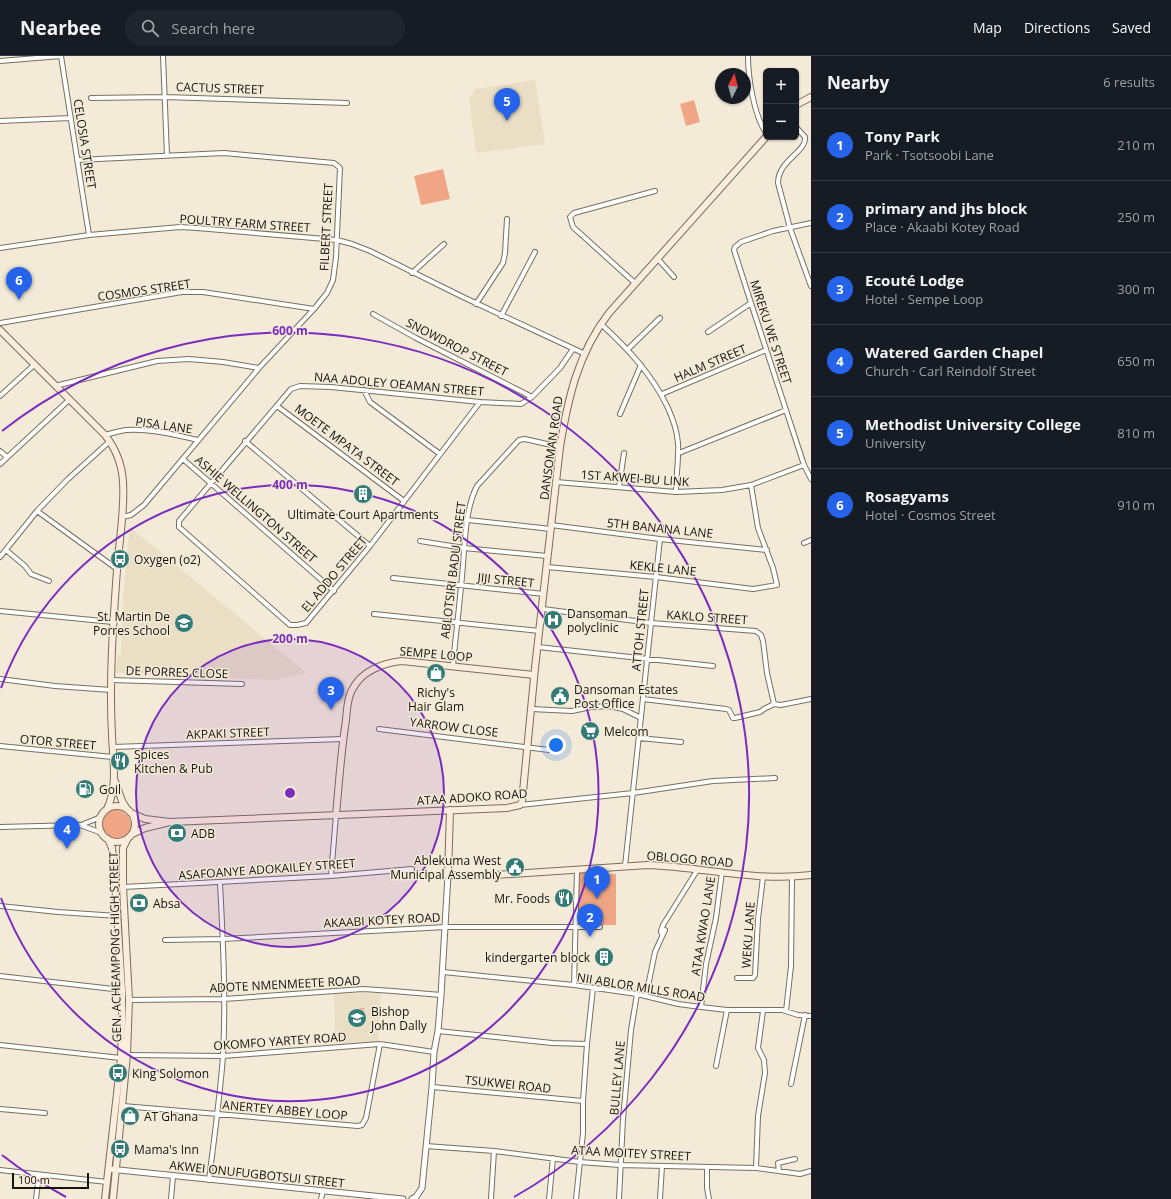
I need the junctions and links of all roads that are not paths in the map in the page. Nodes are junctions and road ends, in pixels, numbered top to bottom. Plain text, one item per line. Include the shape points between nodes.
1 (61, 56) edge
2 (163, 56) edge
3 (748, 56) edge
4 (0, 61) edge
5 (165, 97) junction
6 (811, 97) edge
7 (91, 98) dead end
8 (347, 103) dead end
9 (798, 104) edge
10 (71, 118) junction
11 (0, 121) edge
12 (763, 125) edge
13 (799, 130) edge
14 (763, 140) edge
15 (167, 155) junction
16 (77, 160) junction
17 (655, 191) dead end
18 (507, 220) dead end
19 (811, 224) edge
20 (790, 228) junction
21 (89, 235) junction
22 (337, 240) junction
23 (444, 244) dead end
24 (0, 248) edge
25 (535, 252) dead end
26 (657, 258) junction
27 (412, 273) junction
28 (674, 277) dead end
29 (635, 283) junction
30 (811, 286) edge
31 (750, 303) junction
32 (476, 304) junction
33 (314, 309) junction
34 (373, 314) dead end
35 (501, 316) junction
36 (660, 318) dead end
37 (0, 323) edge
38 (601, 324) junction
39 (0, 330) edge
40 (708, 332) dead end
41 (573, 349) junction
42 (628, 349) junction
43 (766, 350) junction
44 (585, 354) junction
45 (641, 364) junction
46 (34, 365) junction
47 (259, 368) junction
48 (55, 386) junction
49 (364, 390) junction
50 (662, 394) junction
51 (0, 396) edge
52 (532, 396) junction
53 (70, 400) junction
54 (480, 402) junction
55 (277, 406) junction
56 (786, 410) junction
57 (620, 414) dead end
58 (105, 435) junction
59 (198, 440) junction
60 (110, 441) junction
61 (246, 441) junction
62 (560, 447) junction
63 (0, 451) edge
64 (624, 453) dead end
65 (678, 453) junction
66 (440, 454) junction
67 (7, 457) junction
68 (183, 459) junction
69 (0, 464) edge
70 (804, 465) junction
71 (811, 479) edge
72 (556, 482) junction
73 (212, 483) junction
74 (751, 485) junction
75 (620, 487) junction
76 (676, 492) junction
77 (404, 501) junction
78 (37, 511) junction
79 (122, 517) junction
80 (468, 520) junction
81 (179, 521) joint
82 (551, 527) junction
83 (660, 539) junction
84 (811, 540) edge
85 (420, 541) dead end
86 (804, 543) dead end
87 (370, 546) junction
88 (464, 548) junction
89 (6, 550) junction
90 (767, 550) junction
91 (547, 556) junction
92 (0, 557) edge
93 (547, 567) junction
94 (117, 569) junction
95 (656, 577) junction
96 (393, 578) dead end
97 (49, 581) dead end
98 (462, 585) junction
99 (334, 591) junction
100 (544, 594) junction
101 (543, 609) junction
102 (0, 611) edge
103 (374, 614) dead end
104 (113, 622) junction
105 (457, 622) junction
106 (651, 623) junction
107 (540, 631) junction
108 (538, 647) junction
109 (647, 659) junction
110 (453, 666) junction
111 (713, 666) dead end
112 (534, 675) junction
113 (0, 679) edge
114 (111, 680) junction
115 (242, 684) dead end
116 (111, 690) junction
117 (811, 698) edge
118 (643, 699) junction
119 (774, 704) junction
120 (531, 709) junction
121 (641, 718) junction
122 (379, 729) dead end
123 (639, 738) junction
124 (343, 739) junction
125 (681, 742) dead end
126 (0, 746) edge
127 (527, 746) junction
128 (113, 748) junction
129 (549, 750) dead end
130 (114, 757) junction
131 (775, 778) dead end
132 (115, 780) junction
133 (633, 793) junction
134 (520, 806) junction
135 (107, 809) junction
136 (450, 810) junction
137 (129, 811) junction
138 (336, 815) junction
139 (101, 817) junction
140 (170, 822) junction
141 (80, 825) junction
142 (0, 827) edge
143 (102, 833) junction
144 (130, 836) junction
145 (108, 839) junction
146 (625, 866) junction
147 (412, 868) dead end
148 (698, 869) junction
149 (576, 870) junction
150 (722, 872) junction
151 (448, 875) junction
152 (811, 875) edge
153 (331, 876) junction
154 (763, 877) junction
155 (792, 877) junction
156 (220, 882) junction
157 (123, 887) junction
158 (0, 906) edge
159 (118, 916) junction
160 (446, 927) junction
161 (575, 927) junction
162 (600, 927) dead end
163 (665, 930) dead end
164 (662, 935) junction
165 (165, 940) dead end
166 (223, 940) junction
167 (443, 972) junction
168 (0, 976) edge
169 (737, 978) dead end
170 (574, 985) junction
171 (593, 988) junction
172 (122, 990) junction
173 (637, 994) junction
174 (441, 995) junction
175 (646, 996) junction
176 (224, 999) junction
177 (129, 1000) junction
178 (701, 1008) junction
179 (727, 1010) junction
180 (763, 1011) junction
181 (786, 1011) junction
182 (805, 1015) junction
183 (811, 1016) edge
184 (438, 1031) junction
185 (380, 1044) junction
186 (587, 1044) junction
187 (0, 1045) edge
188 (434, 1052) junction
189 (128, 1055) junction
190 (223, 1056) junction
191 (121, 1058) junction
192 (716, 1066) dead end
193 (791, 1084) dead end
194 (432, 1087) junction
195 (583, 1101) junction
196 (123, 1106) junction
197 (0, 1109) edge
198 (44, 1113) dead end
199 (217, 1113) junction
200 (426, 1146) junction
201 (494, 1151) junction
202 (553, 1158) junction
203 (795, 1159) dead end
204 (580, 1162) junction
205 (620, 1165) junction
206 (662, 1166) junction
207 (707, 1167) junction
208 (756, 1168) junction
209 (109, 1169) junction
210 (0, 1170) edge
211 (116, 1170) junction
212 (779, 1171) junction
213 (811, 1171) edge
214 (39, 1175) junction
215 (173, 1176) junction
216 (209, 1180) junction
217 (107, 1182) junction
218 (323, 1192) junction
219 (367, 1198) edge
220 (36, 1199) edge
221 (105, 1199) edge
222 (113, 1199) edge
223 (171, 1199) edge
224 (321, 1199) edge
225 (403, 1199) edge
226 (412, 1199) edge
227 (491, 1199) edge
228 (549, 1199) edge
229 (576, 1199) edge
230 (619, 1199) edge
231 (660, 1199) edge
232 (709, 1199) edge

1 - 4 street
1 - 10 street, CELOSIA STREET
2 - 5 street
3 - 12 street via 753,100
5 - 7 street, CACTUS STREET
5 - 8 street, CACTUS STREET
5 - 15 street
6 - 9 main road
10 - 11 street
10 - 16 street, CELOSIA STREET
13 - 20 street via 805,137 805,144 782,168 778,177
14 - 26 main road, DANSOMAN ROAD
15 - 16 street, FILBERT STREET
15 - 22 street, FILBERT STREET via 224,153 337,165 340,168
16 - 21 street, CELOSIA STREET
17 - 29 street via 574,212 570,217 573,227
18 - 32 street via 503,263
19 - 20 street
20 - 30 street
20 - 31 street, MIREKU WE STREET via 773,231 735,246 735,254
21 - 22 street, POULTRY FARM STREET via 180,227
21 - 24 street, POULTRY FARM STREET
22 - 27 street, POULTRY FARM STREET via 370,251
22 - 33 street, FILBERT STREET via 333,280 327,293
23 - 27 street
25 - 35 street
26 - 28 street
26 - 29 main road, DANSOMAN ROAD
27 - 32 street, POULTRY FARM STREET
29 - 38 main road, DANSOMAN ROAD
31 - 40 street
31 - 43 street, MIREKU WE STREET
32 - 35 street, POULTRY FARM STREET
33 - 37 street, COSMOS STREET via 203,292 182,292
33 - 47 street, FILBERT STREET
34 - 52 street, SNOWDROP STREET
35 - 41 street, POULTRY FARM STREET
36 - 42 street
38 - 42 street
38 - 44 main road, DANSOMAN ROAD
39 - 46 main road
41 - 44 street, POULTRY FARM STREET
41 - 52 street, NAA ADOLEY OEAMAN STREET via 560,368
42 - 45 street
43 - 50 street, HALM STREET
43 - 56 street, MIREKU WE STREET
44 - 62 main road, DANSOMAN ROAD via 571,389
45 - 50 street
45 - 57 street
46 - 48 main road
46 - 51 street
47 - 48 street via 189,359 157,361
47 - 59 street, FILBERT STREET
48 - 53 main road
49 - 54 street, NAA ADOLEY OEAMAN STREET
49 - 55 street, NAA ADOLEY OEAMAN STREET via 300,386 291,389
49 - 66 street via 370,402
50 - 65 street via 676,429
52 - 54 street, NAA ADOLEY OEAMAN STREET via 516,405
53 - 58 main road
53 - 67 street
54 - 66 street, EL ADDO STREET
55 - 61 street, NAA ADOLEY OEAMAN STREET
55 - 77 street, MOETE MPATA STREET
56 - 65 street
56 - 70 street, MIREKU WE STREET
58 - 59 street, PISA LANE via 125,430 141,430
58 - 60 main road
59 - 68 street, FILBERT STREET
60 - 78 street
60 - 79 main road via 121,465
61 - 73 street, NAA ADOLEY OEAMAN STREET
61 - 87 street
62 - 72 main road, DANSOMAN ROAD
62 - 80 street, ABLOTSIRI BADU STREET via 519,440 477,486 472,494
63 - 67 street
64 - 75 street
65 - 76 street
66 - 77 street, EL ADDO STREET
67 - 69 street
68 - 73 street, ASHIE WELLINGTON STREET
68 - 79 street, FILBERT STREET via 138,511
70 - 71 street, MIREKU WE STREET
70 - 74 street, 1ST AKWEI-BU LINK
72 - 75 street, 1ST AKWEI-BU LINK
72 - 82 main road, DANSOMAN ROAD
73 - 81 street, NAA ADOLEY OEAMAN STREET
73 - 99 street, ASHIE WELLINGTON STREET
74 - 76 street, 1ST AKWEI-BU LINK via 722,490
74 - 90 street via 758,528
75 - 76 street, 1ST AKWEI-BU LINK
77 - 87 street, EL ADDO STREET
78 - 89 street
78 - 94 street
79 - 94 main road
80 - 82 street, 5TH BANANA LANE
80 - 88 street, ABLOTSIRI BADU STREET
81 - 99 street, EL ADDO STREET via 181,530 290,625 306,623
82 - 83 street, 5TH BANANA LANE
82 - 91 main road, DANSOMAN ROAD
83 - 90 street, 5TH BANANA LANE
83 - 95 street, ATTOH STREET
84 - 86 street
85 - 88 street
87 - 99 street, EL ADDO STREET
88 - 91 street
88 - 98 street, ABLOTSIRI BADU STREET
89 - 92 street
89 - 97 street via 31,574
90 - 95 street, KEKLE LANE via 777,585 753,589
91 - 93 main road, DANSOMAN ROAD
93 - 95 street, KEKLE LANE
93 - 100 main road, DANSOMAN ROAD
94 - 104 main road
95 - 106 street, ATTOH STREET
96 - 98 street, JIJI STREET
98 - 100 street, JIJI STREET
98 - 105 street, ABLOTSIRI BADU STREET
100 - 101 main road, DANSOMAN ROAD
101 - 106 street, KAKLO STREET
101 - 107 main road, DANSOMAN ROAD
102 - 104 street
103 - 105 street
104 - 114 main road
105 - 107 street
105 - 110 street, ABLOTSIRI BADU STREET
106 - 109 street, ATTOH STREET
106 - 119 street, KAKLO STREET via 756,631 763,641
107 - 108 main road, DANSOMAN ROAD
108 - 109 street
108 - 112 main road, DANSOMAN ROAD
109 - 111 street
109 - 118 street, ATTOH STREET
110 - 112 main road, SEMPE LOOP
110 - 124 main road, SEMPE LOOP via 402,661 373,668 352,689
112 - 120 main road, DANSOMAN ROAD
113 - 116 street
114 - 115 street, DE PORRES CLOSE
114 - 116 main road
116 - 128 main road
117 - 119 street via 781,705
118 - 119 street via 726,709 733,718 760,712
118 - 121 street, ATTOH STREET
120 - 121 street via 572,711 609,706 623,709
120 - 127 main road, DANSOMAN ROAD
121 - 123 street, ATTOH STREET
122 - 127 street, YARROW CLOSE
123 - 125 street
123 - 133 street, ATTOH STREET
124 - 128 street, AKPAKI STREET
124 - 138 main road, SEMPE LOOP
126 - 130 street, OTOR STREET
127 - 129 street, YARROW CLOSE
127 - 134 main road, DANSOMAN ROAD
128 - 130 main road
130 - 132 main road
131 - 133 street, ATAA ADOKO ROAD via 713,781
132 - 135 main road
132 - 137 main road via 122,801
133 - 134 street, ATAA ADOKO ROAD
133 - 146 street, ATTOH STREET
134 - 136 main road, ATAA ADOKO ROAD
135 - 137 main road via 115,806
135 - 139 main road
136 - 138 main road, ATAA ADOKO ROAD
136 - 151 main road
137 - 140 main road, ATAA ADOKO ROAD via 145,819
137 - 144 main road via 135,823
138 - 140 main road, ATAA ADOKO ROAD
138 - 153 street
139 - 141 street
139 - 143 main road via 99,826
140 - 144 main road, ATAA ADOKO ROAD via 145,828
141 - 142 street
141 - 143 street
143 - 145 main road
144 - 145 main road via 118,842
144 - 157 main road, GEN. ACHEAMPONG HIGH STREET via 123,848
145 - 159 main road, GEN. ACHEAMPONG HIGH STREET via 112,848
146 - 148 main road, OBLOGO ROAD
146 - 149 main road, OBLOGO ROAD
147 - 153 street, ASAFOANYE ADOKAILEY STREET
148 - 150 main road, OBLOGO ROAD
148 - 164 street via 663,925
149 - 151 main road, OBLOGO ROAD via 481,876
149 - 161 street
150 - 154 main road, OBLOGO ROAD
150 - 178 street, ATAA KWAO LANE
151 - 160 street
152 - 155 main road, OBLOGO ROAD
153 - 156 street, ASAFOANYE ADOKAILEY STREET
154 - 155 main road, OBLOGO ROAD
154 - 169 street, WEKU LANE via 755,975 749,979
155 - 181 street via 791,966
156 - 157 street, ASAFOANYE ADOKAILEY STREET
156 - 166 street
157 - 177 main road, GEN. ACHEAMPONG HIGH STREET
158 - 159 street
159 - 172 main road, GEN. ACHEAMPONG HIGH STREET
160 - 161 street, AKAABI KOTEY ROAD
160 - 166 street, AKAABI KOTEY ROAD
160 - 167 street
161 - 162 street, AKAABI KOTEY ROAD
161 - 170 street
163 - 164 street
164 - 175 street via 652,963
165 - 166 street, AKAABI KOTEY ROAD
166 - 176 street
167 - 170 street, NII ABLOR MILLS ROAD
167 - 174 street
168 - 172 street
170 - 171 street, NII ABLOR MILLS ROAD
171 - 173 street, NII ABLOR MILLS ROAD
171 - 186 street
172 - 191 main road, GEN. ACHEAMPONG HIGH STREET
173 - 175 street, NII ABLOR MILLS ROAD
173 - 205 street, BULLEY LANE via 630,1036
174 - 176 street, ADOTE NMENMEETE ROAD via 363,989
174 - 184 street
175 - 178 street, NII ABLOR MILLS ROAD
176 - 177 street, ADOTE NMENMEETE ROAD
176 - 190 street
177 - 189 main road, GEN. ACHEAMPONG HIGH STREET
178 - 179 street, NII ABLOR MILLS ROAD
179 - 180 street, NII ABLOR MILLS ROAD
179 - 192 street
180 - 181 street, NII ABLOR MILLS ROAD
180 - 208 street via 758,1048 764,1060 765,1074 758,1116
181 - 182 street, NII ABLOR MILLS ROAD
182 - 183 street, NII ABLOR MILLS ROAD
182 - 193 street
184 - 186 street via 552,1043
184 - 188 street
185 - 188 street, OKOMFO YARTEY ROAD
185 - 190 street, OKOMFO YARTEY ROAD
185 - 199 street, ANERTEY ABBEY LOOP via 366,1118 362,1125
186 - 195 street
187 - 191 street
188 - 194 street
189 - 190 street, OKOMFO YARTEY ROAD
189 - 196 main road, GEN. ACHEAMPONG HIGH STREET
190 - 199 street
191 - 209 main road, GEN. ACHEAMPONG HIGH STREET
194 - 195 street, TSUKWEI ROAD
194 - 200 street
195 - 204 street
196 - 199 street, ANERTEY ABBEY LOOP
196 - 211 main road, GEN. ACHEAMPONG HIGH STREET
197 - 198 street
199 - 216 street
200 - 201 street, ATAA MOITEY STREET
200 - 226 street via 422,1188
201 - 202 street, ATAA MOITEY STREET
201 - 227 street
202 - 204 street, ATAA MOITEY STREET
202 - 228 street
203 - 212 street via 778,1163
204 - 205 street, ATAA MOITEY STREET
204 - 229 street
205 - 206 street, ATAA MOITEY STREET
205 - 230 street, BULLEY LANE
206 - 207 street, ATAA MOITEY STREET
206 - 231 street
207 - 208 street, ATAA MOITEY STREET
207 - 232 street
208 - 212 street, ATAA MOITEY STREET
209 - 211 street, AKWEI ONUFUGBOTSUI STREET
209 - 217 main road, GEN. ACHEAMPONG HIGH STREET
210 - 214 street
211 - 215 street, AKWEI ONUFUGBOTSUI STREET
211 - 222 main road, GEN. ACHEAMPONG HIGH STREET
212 - 213 street, ATAA MOITEY STREET via 800,1174
214 - 217 street
214 - 220 street
215 - 216 street, AKWEI ONUFUGBOTSUI STREET
215 - 223 street
216 - 218 street, AKWEI ONUFUGBOTSUI STREET
217 - 221 main road, GEN. ACHEAMPONG HIGH STREET
218 - 219 street, AKWEI ONUFUGBOTSUI STREET
218 - 224 street
219 - 225 street, AKWEI ONUFUGBOTSUI STREET

